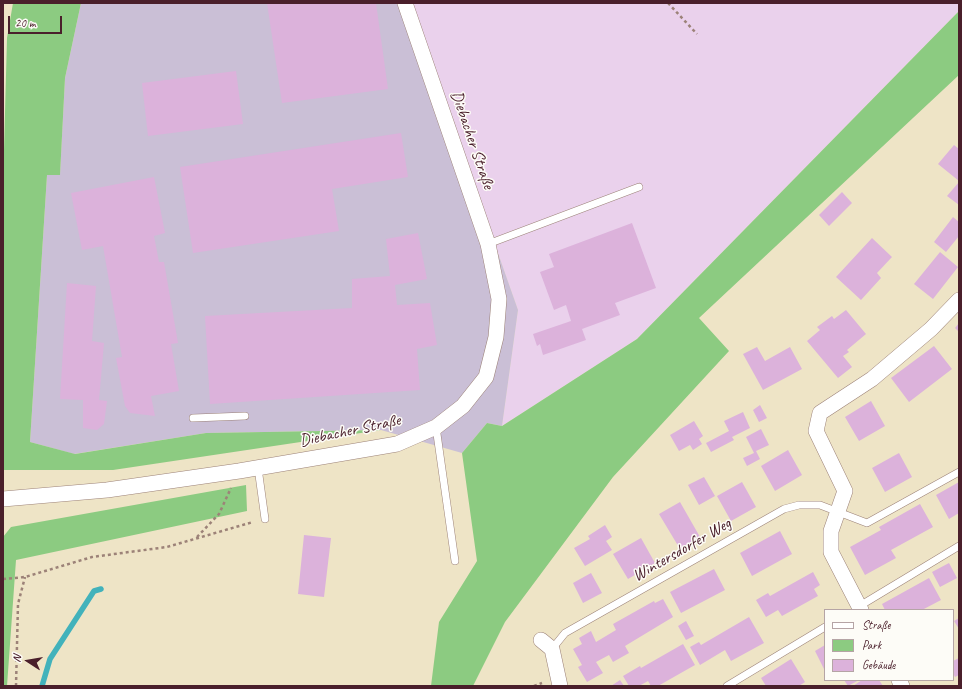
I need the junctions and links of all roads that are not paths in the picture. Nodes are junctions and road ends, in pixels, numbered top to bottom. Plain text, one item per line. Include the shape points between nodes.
1 (405, 3) edge
2 (639, 187) dead end
3 (488, 244) junction
4 (959, 300) edge
5 (245, 416) dead end
6 (193, 418) dead end
7 (436, 427) junction
8 (258, 468) junction
9 (959, 472) edge
10 (3, 499) edge
11 (837, 512) junction
12 (265, 519) road end
13 (959, 546) edge
14 (455, 561) dead end
15 (858, 609) edge
16 (824, 628) edge
17 (546, 645) joint
18 (560, 686) edge
19 (727, 686) edge

1 - 3 street, Diebacher Straße
2 - 3 lane
3 - 7 street, Diebacher Straße via 499,299 496,337 486,377 463,406
4 - 11 street via 931,329 872,379 820,414 816,431 845,491
5 - 6 lane
7 - 8 street, Diebacher Straße via 397,444
7 - 14 lane
8 - 10 street, Diebacher Straße via 88,493
8 - 12 lane
9 - 11 lane, Wintersdorfer Weg via 867,523
11 - 15 street via 831,531 831,552
11 - 17 lane, Wintersdorfer Weg via 820,505 799,505 784,509
13 - 15 lane
16 - 19 lane
17 - 18 street

